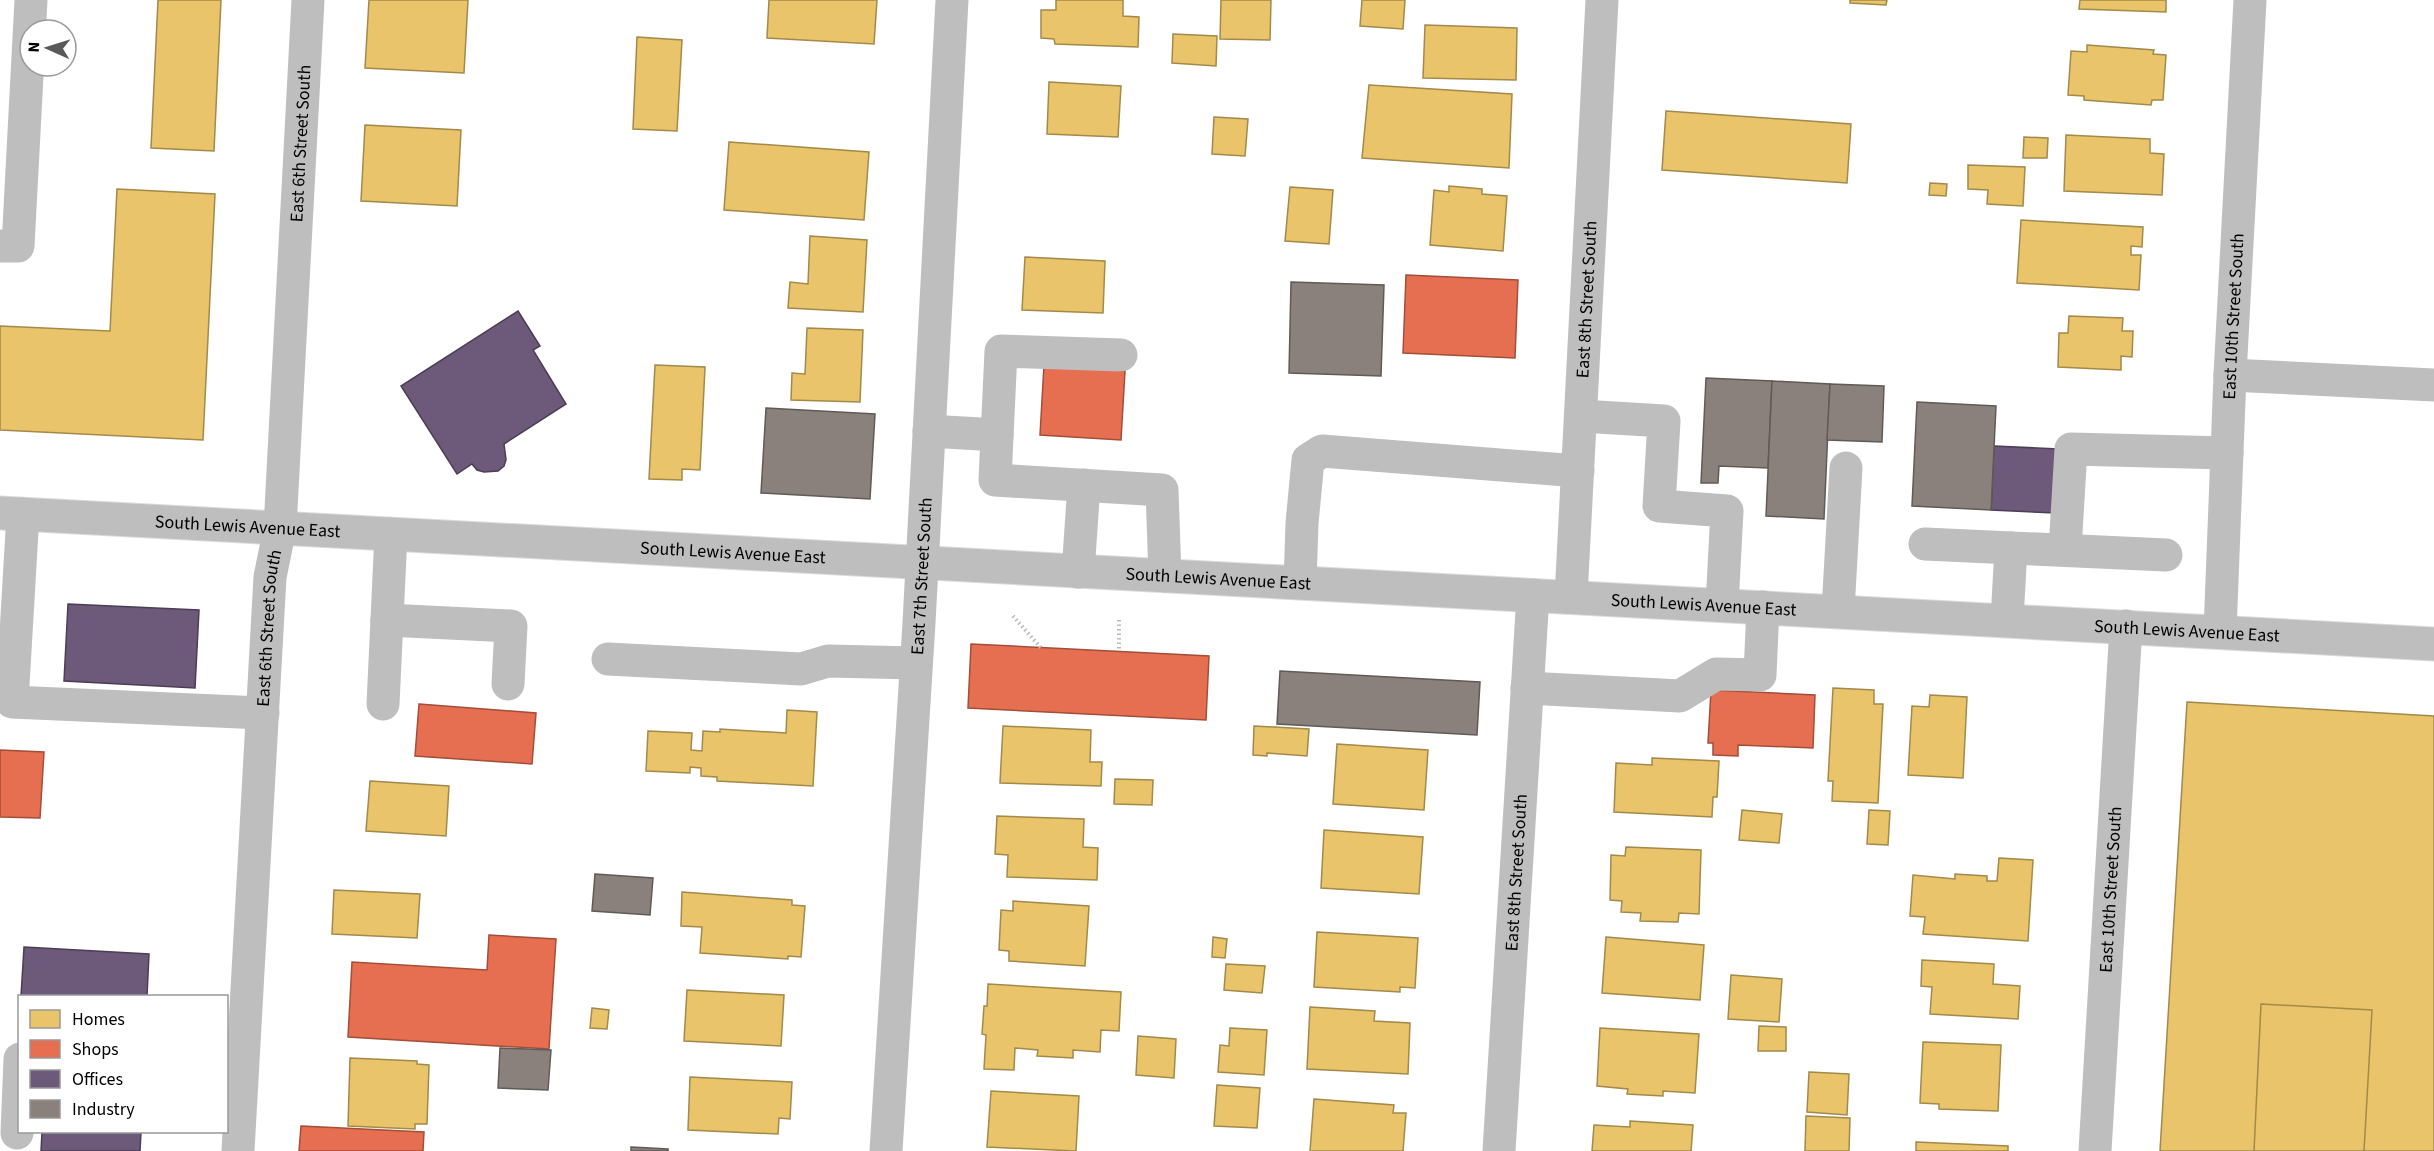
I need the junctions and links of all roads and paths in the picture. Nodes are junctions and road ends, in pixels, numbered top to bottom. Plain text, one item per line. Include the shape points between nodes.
1 (31, 0) edge
2 (308, 0) edge
3 (952, 0) edge
4 (1602, 0) edge
5 (2250, 0) edge
6 (0, 246) edge
7 (1121, 355) dead end
8 (2230, 375) junction
9 (2434, 385) edge
10 (1581, 416) junction
11 (929, 431) junction
12 (997, 435) junction
13 (2227, 453) junction
14 (1846, 468) dead end
15 (1578, 471) junction
16 (1084, 485) junction
17 (11, 514) edge
18 (280, 528) junction
19 (391, 534) junction
20 (1925, 544) dead end
21 (2011, 548) junction
22 (2065, 550) junction
23 (2166, 555) dead end
24 (922, 564) junction
25 (1078, 572) junction
26 (1165, 576) junction
27 (1300, 583) junction
28 (1533, 595) junction
29 (1571, 597) junction
30 (1722, 605) junction
31 (1763, 607) junction
32 (1838, 611) junction
33 (1013, 616) dead end
34 (387, 620) junction
35 (1119, 620) dead end
36 (2007, 620) junction
37 (2127, 626) junction
38 (2220, 632) junction
39 (2434, 644) edge
40 (1041, 648) dead end
41 (1119, 651) dead end
42 (608, 659) dead end
43 (916, 663) junction
44 (508, 684) dead end
45 (1527, 688) junction
46 (384, 704) dead end
47 (262, 713) junction
48 (236, 1044) edge
49 (18, 1108) edge
50 (17, 1133) dead end
51 (238, 1151) edge
52 (886, 1151) edge
53 (1499, 1151) edge
54 (2095, 1151) edge

1 - 6 street via 18,246
2 - 18 street, East 6th Street South
3 - 11 street, East 7th Street South
4 - 10 street, East 8th Street South
5 - 8 street, East 10th Street South
7 - 12 street via 1001,351
8 - 9 street
8 - 13 street, East 10th Street South
10 - 15 street, East 8th Street South
10 - 30 street via 1664,421 1659,506 1727,511
11 - 12 street
11 - 24 street, East 7th Street South
12 - 16 street via 995,480
13 - 22 street via 2071,448
13 - 38 street, East 10th Street South
14 - 32 street
15 - 27 street via 1322,452 1308,460
15 - 29 street, East 8th Street South
16 - 25 street
16 - 26 street via 1162,490
17 - 18 street, South Lewis Avenue East
17 - 47 street via 12,702
18 - 19 street, South Lewis Avenue East
18 - 47 street, East 6th Street South via 270,577
19 - 24 street, South Lewis Avenue East
19 - 34 street
20 - 21 street
21 - 22 street
21 - 36 street
22 - 23 street
24 - 25 street, South Lewis Avenue East
24 - 43 street, East 7th Street South
25 - 26 street, South Lewis Avenue East
26 - 27 street, South Lewis Avenue East
27 - 28 street, South Lewis Avenue East
28 - 29 street, South Lewis Avenue East
28 - 45 street, East 8th Street South
29 - 30 street, South Lewis Avenue East
30 - 31 street, South Lewis Avenue East
31 - 32 street, South Lewis Avenue East
31 - 45 street via 1760,675 1716,674 1680,696
32 - 36 street, South Lewis Avenue East
33 - 40 path
34 - 44 street via 511,626
34 - 46 street
35 - 41 path
36 - 37 street, South Lewis Avenue East
37 - 38 street, South Lewis Avenue East
37 - 54 street, East 10th Street South
38 - 39 street, South Lewis Avenue East
42 - 43 street via 801,669 828,661
43 - 52 street, East 7th Street South
45 - 53 street, East 8th Street South
47 - 48 street, East 6th Street South
48 - 51 street, East 6th Street South
49 - 50 street

